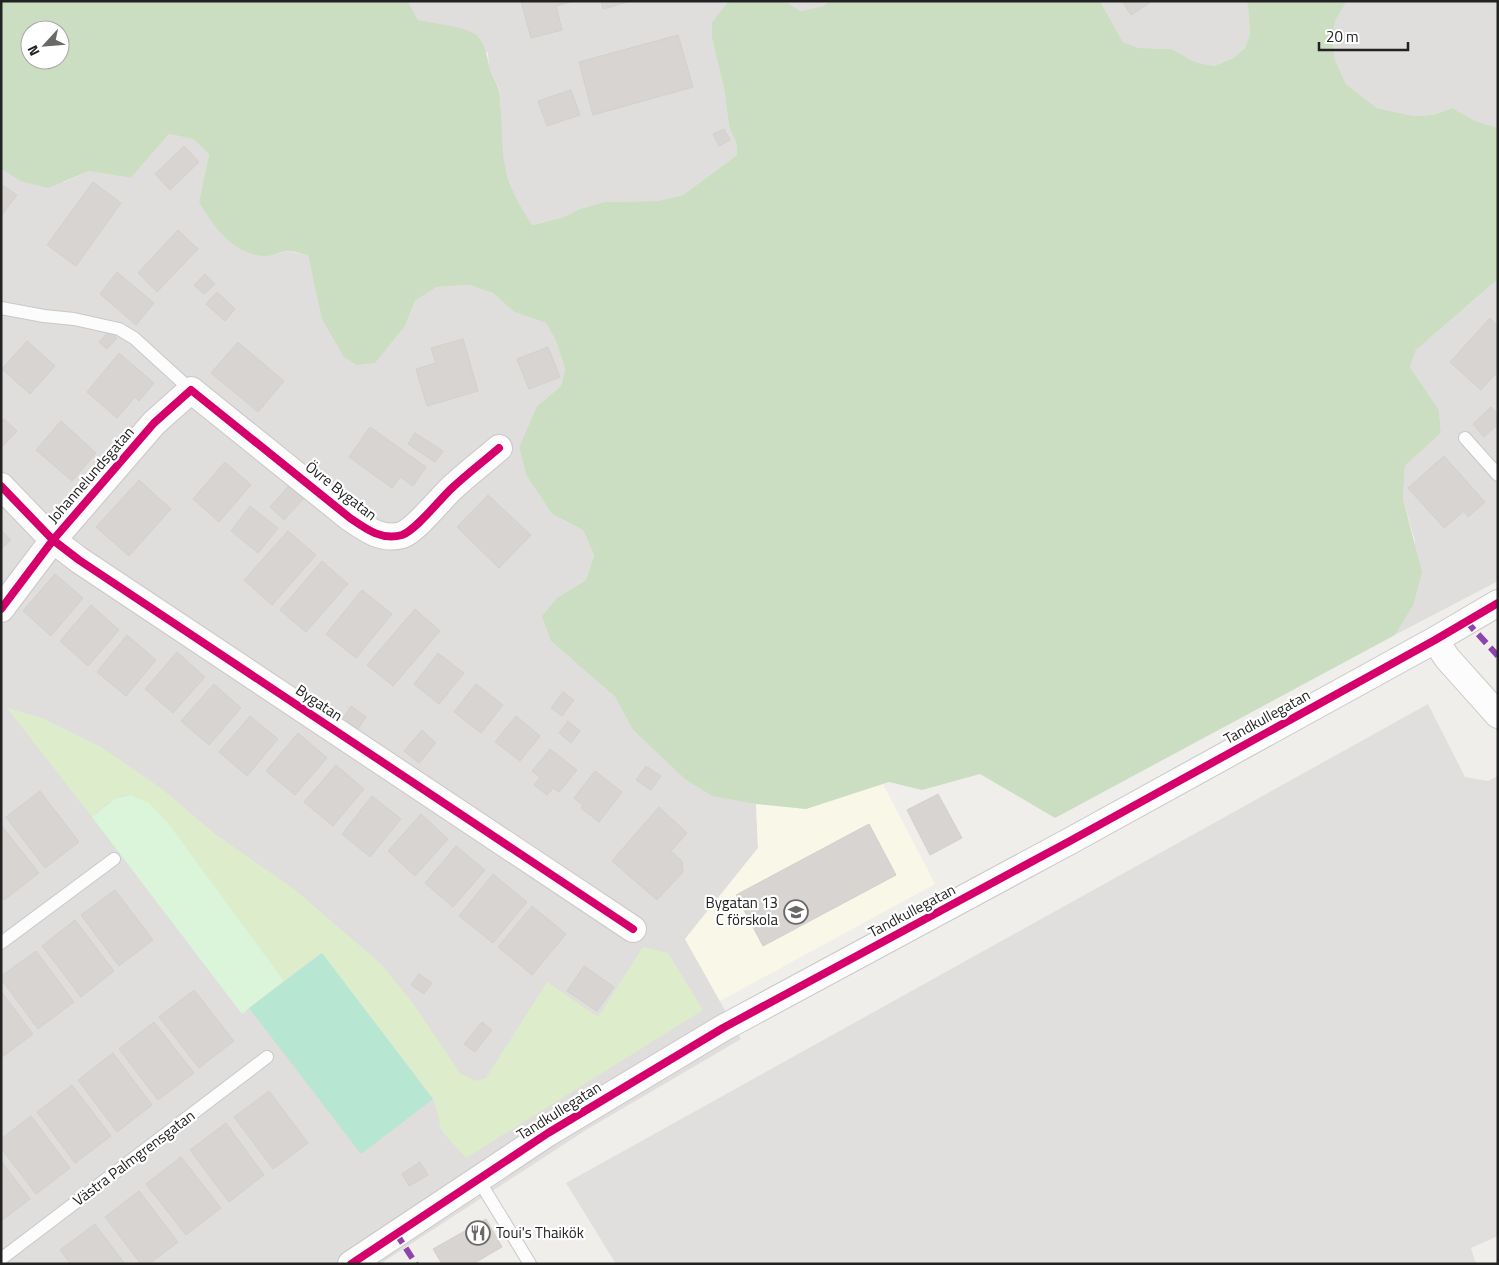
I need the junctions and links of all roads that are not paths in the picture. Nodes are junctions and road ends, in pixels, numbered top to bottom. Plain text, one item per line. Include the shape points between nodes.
1 (1, 308) edge
2 (191, 390) junction
3 (1465, 438) dead end
4 (499, 448) dead end
5 (1498, 474) edge
6 (1, 486) edge
7 (53, 540) junction
8 (1498, 603) edge
9 (1, 609) edge
10 (1435, 640) junction
11 (1498, 715) edge
12 (114, 859) dead end
13 (633, 929) dead end
14 (1, 943) edge
15 (267, 1057) dead end
16 (478, 1179) junction
17 (1, 1259) edge
18 (351, 1264) edge
19 (530, 1264) edge

1 - 2 lane, Övre Bygatan via 119,329 134,338
2 - 4 street, Övre Bygatan via 371,533 403,535 413,529 454,486
2 - 7 street, Johannelundsgatan via 154,423
3 - 5 lane
6 - 7 street, Bygatan
7 - 9 street, Johannelundsgatan
7 - 13 street, Bygatan
8 - 10 street, Tandkullegatan
10 - 11 street
10 - 16 street, Tandkullegatan via 722,1028
12 - 14 lane
15 - 17 lane, Västra Palmgrensgatan
16 - 18 street, Tandkullegatan
16 - 19 lane

